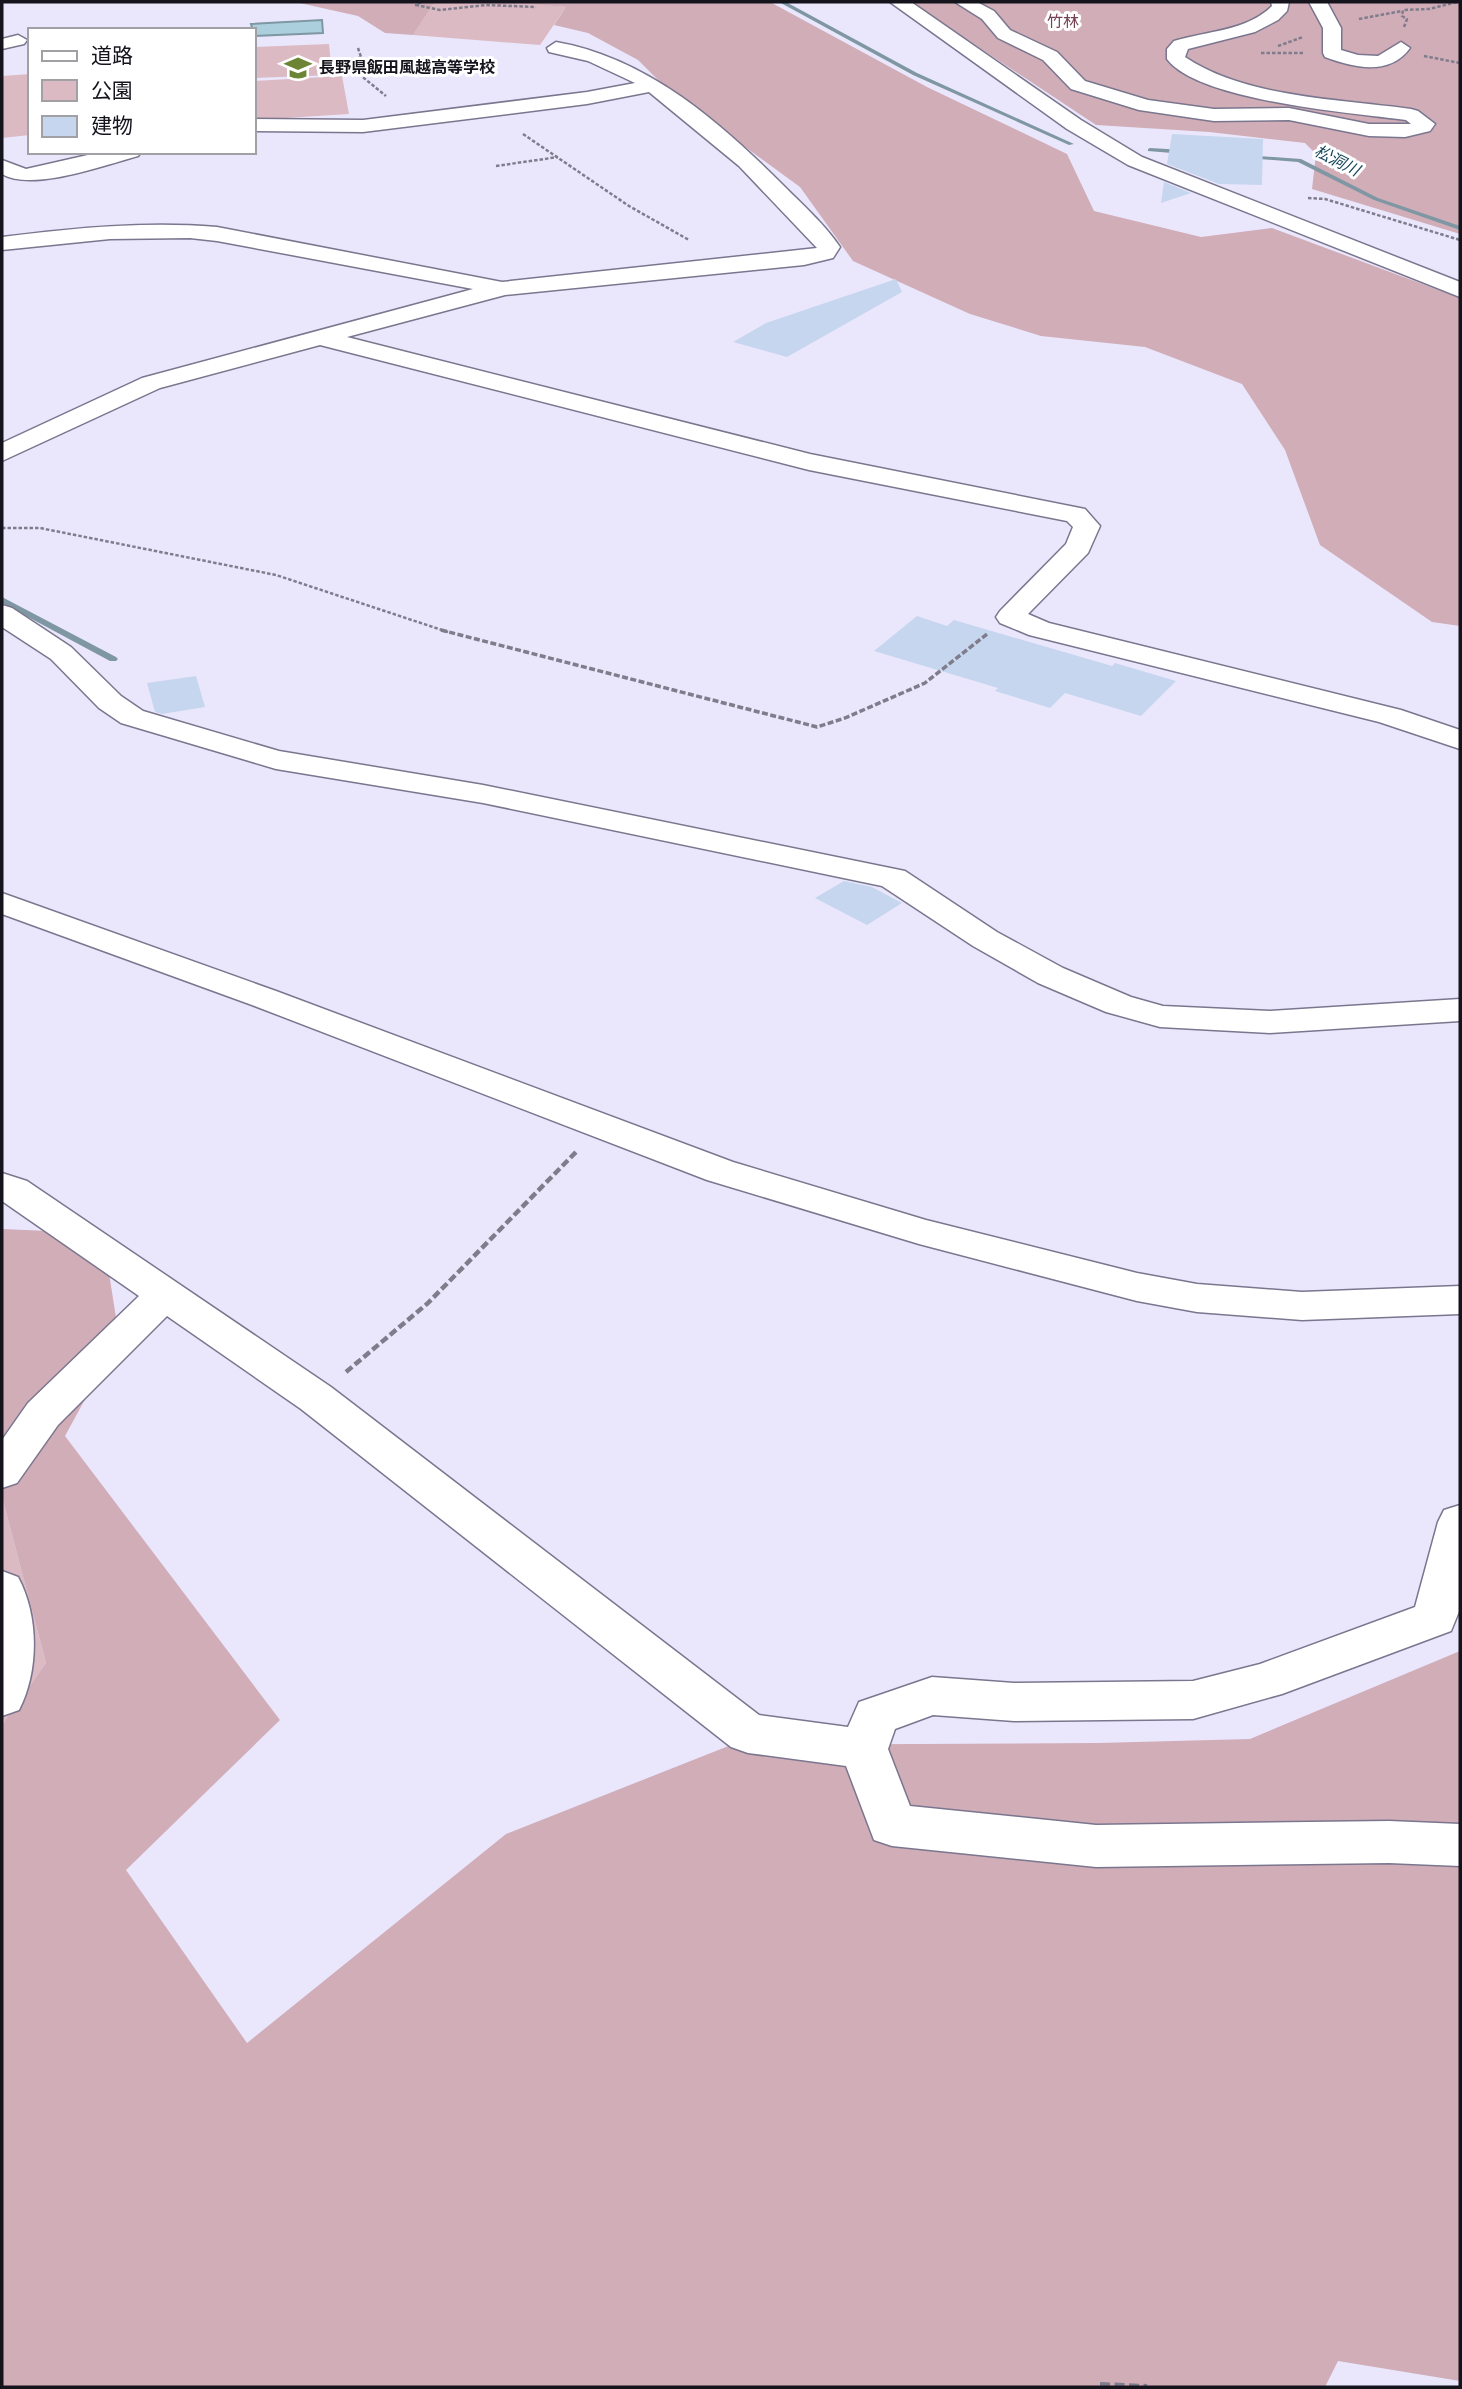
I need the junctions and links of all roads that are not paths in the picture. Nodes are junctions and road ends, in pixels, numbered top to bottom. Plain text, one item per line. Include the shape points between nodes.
1 (899, 2) edge
2 (1280, 2) edge
3 (1318, 2) edge
4 (955, 5) edge
5 (556, 48) dead end
6 (1400, 50) road end
7 (987, 61) junction
8 (653, 86) junction
9 (256, 125) edge
10 (115, 154) edge
11 (2, 166) edge
12 (2, 243) edge
13 (504, 288) junction
14 (1460, 289) edge
15 (319, 338) junction
16 (2, 453) edge
17 (2, 614) edge
18 (1460, 740) edge
19 (2, 903) edge
20 (1460, 1010) edge
21 (2, 1185) edge
22 (165, 1294) junction
23 (1460, 1300) edge
24 (2, 1472) edge
25 (1460, 1521) edge
26 (2, 1589) edge
27 (1448, 1613) edge
28 (2, 1697) edge
29 (864, 1749) junction
30 (1460, 1845) edge

1 - 7 street
2 - 4 street via 1277,12 1259,24 1181,45 1176,59 1191,71 1217,80 1289,98 1410,115 1425,124 1423,127 1369,130 1299,115 1214,115 1146,106 1078,85 1050,56 1004,34 988,15
3 - 6 street via 1332,28 1332,53 1363,62 1390,58
4 - 7 street via 1000,53
5 - 8 street via 619,66
7 - 14 street via 1098,142 1135,161
8 - 9 street via 363,126
8 - 13 street via 738,153 829,247 825,253
10 - 11 street via 31,174 17,174
12 - 13 street via 174,229
13 - 15 street
15 - 16 street via 151,383
15 - 18 street via 809,462 1076,515 1087,526 1078,547 1010,617 1039,629 1390,716
17 - 20 street via 61,653 132,718 276,760 483,794 893,877 1055,979 1155,1016 1238,1023 1315,1022
19 - 23 street via 733,1175 919,1231 1196,1298 1302,1306
21 - 22 street
22 - 24 street via 43,1414
22 - 29 street via 316,1398 748,1733
25 - 27 street
26 - 28 street via 11,1668
27 - 29 street via 1265,1681 1193,1700 1014,1702 932,1696 876,1716
29 - 30 street via 892,1825 1096,1846

